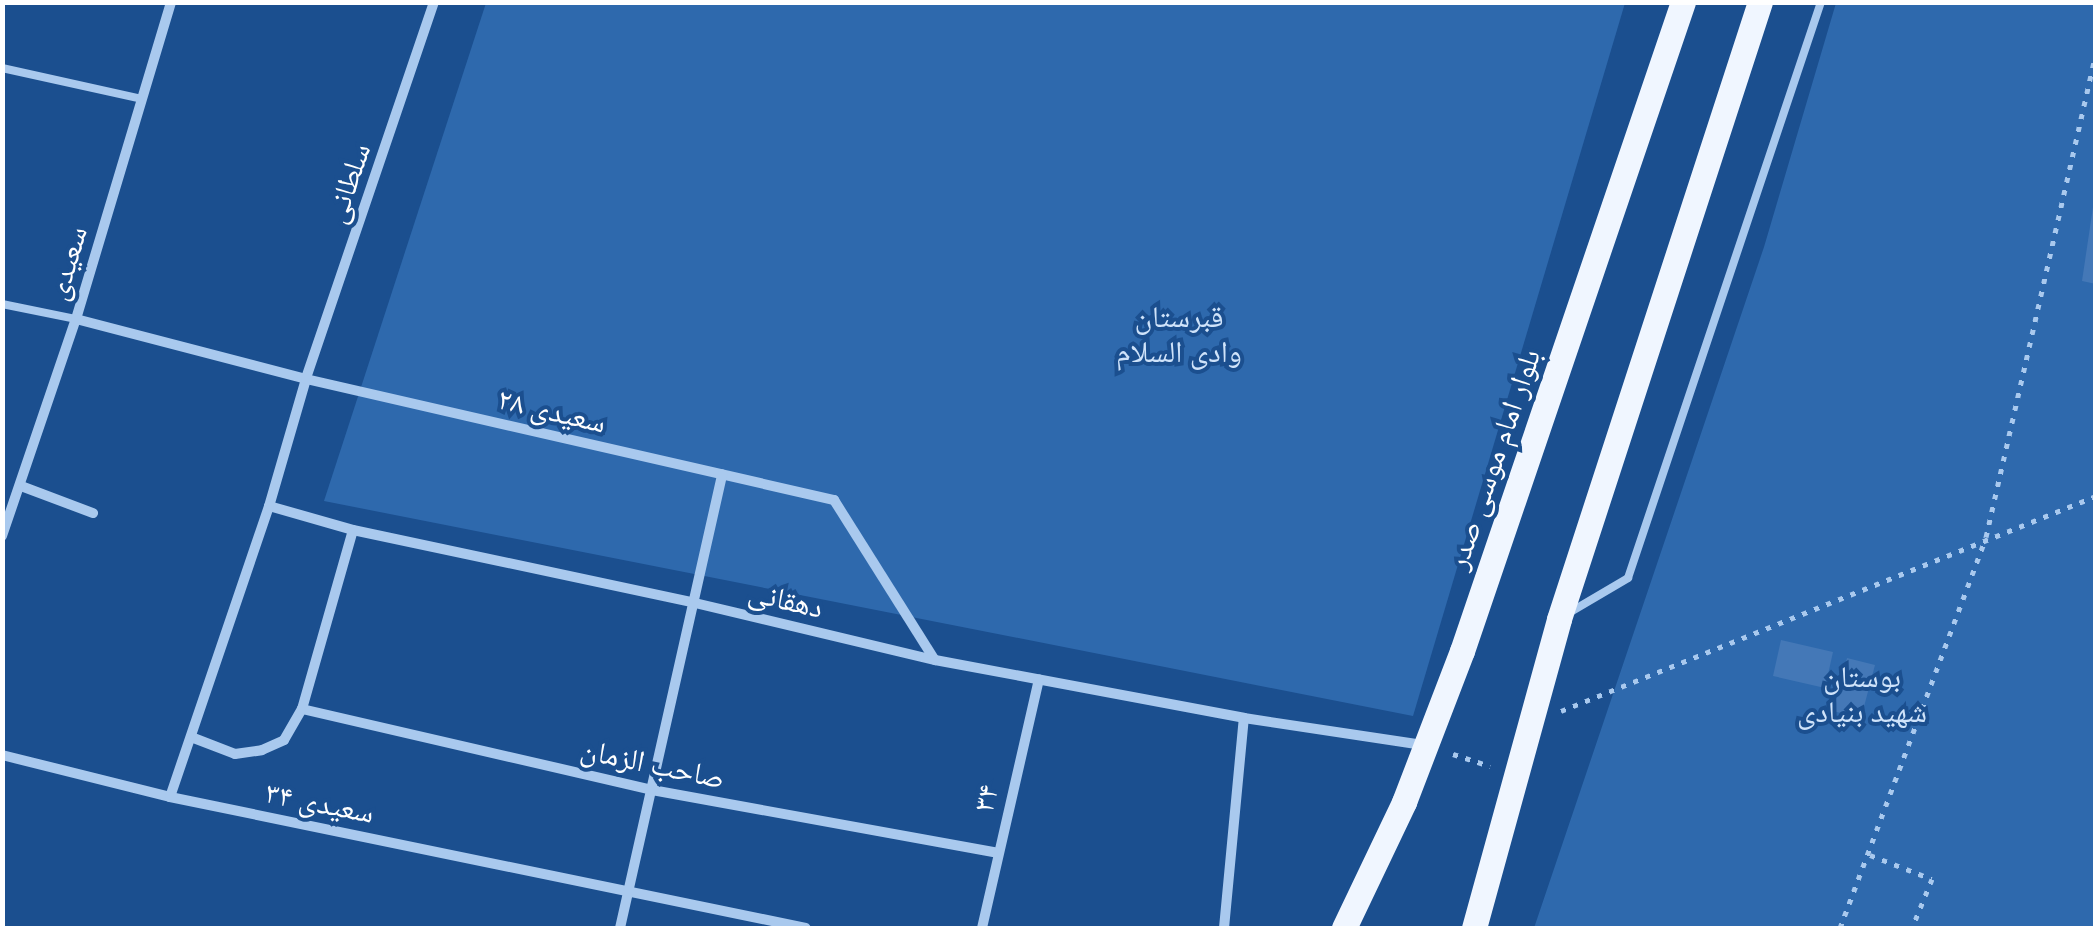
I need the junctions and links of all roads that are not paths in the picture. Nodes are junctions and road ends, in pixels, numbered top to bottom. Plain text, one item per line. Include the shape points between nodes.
1 (171, 2) edge
2 (434, 2) edge
3 (1683, 2) edge
4 (1760, 2) edge
5 (1821, 2) edge
6 (2, 68) edge
7 (142, 99) junction
8 (2, 304) edge
9 (76, 319) junction
10 (306, 380) junction
11 (722, 474) junction
12 (21, 486) junction
13 (270, 506) junction
14 (93, 513) dead end
15 (353, 530) junction
16 (2, 536) edge
17 (695, 603) junction
18 (1559, 619) junction
19 (935, 660) junction
20 (1039, 679) junction
21 (302, 708) junction
22 (1244, 718) junction
23 (191, 736) junction
24 (1424, 745) junction
25 (2, 755) edge
26 (652, 790) junction
27 (170, 797) junction
28 (998, 854) junction
29 (629, 890) junction
30 (1356, 901) junction
31 (620, 928) edge
32 (806, 928) edge
33 (982, 928) edge
34 (1224, 928) edge
35 (1344, 928) edge
36 (1355, 928) edge
37 (1474, 928) edge

1 - 7 street, سعیدی
2 - 10 street, سلطانی
3 - 24 main road, بلوار امام موسی صدر
4 - 18 main road
5 - 18 lane via 1628,578
6 - 7 lane
7 - 9 street, سعیدی
8 - 9 lane
9 - 10 street, سعیدی ۲۸
9 - 12 street, سعیدی
10 - 11 street, سعیدی ۲۸
10 - 13 street
11 - 17 street
11 - 19 street, سعیدی ۲۸ via 834,500
12 - 14 street
12 - 16 street, سعیدی
13 - 15 street, دهقانی
13 - 23 street
15 - 17 street, دهقانی
15 - 21 street
17 - 19 street, دهقانی
17 - 26 street
18 - 37 main road
19 - 20 street, دهقانی
20 - 22 street, دهقانی
20 - 28 street, ۳۴
21 - 23 street via 284,740 262,750 235,754
21 - 26 street, صاحب الزمان
22 - 24 street, دهقانی
22 - 34 street
23 - 27 street
24 - 30 main road, بلوار امام موسی صدر
25 - 27 street, سعیدی ۳۴
26 - 28 street, صاحب الزمان
26 - 29 street
27 - 29 street, سعیدی ۳۴
28 - 33 street, ۳۴
29 - 31 street
29 - 32 street, سعیدی ۳۴
30 - 35 main road, بلوار امام موسی صدر
30 - 36 main road

